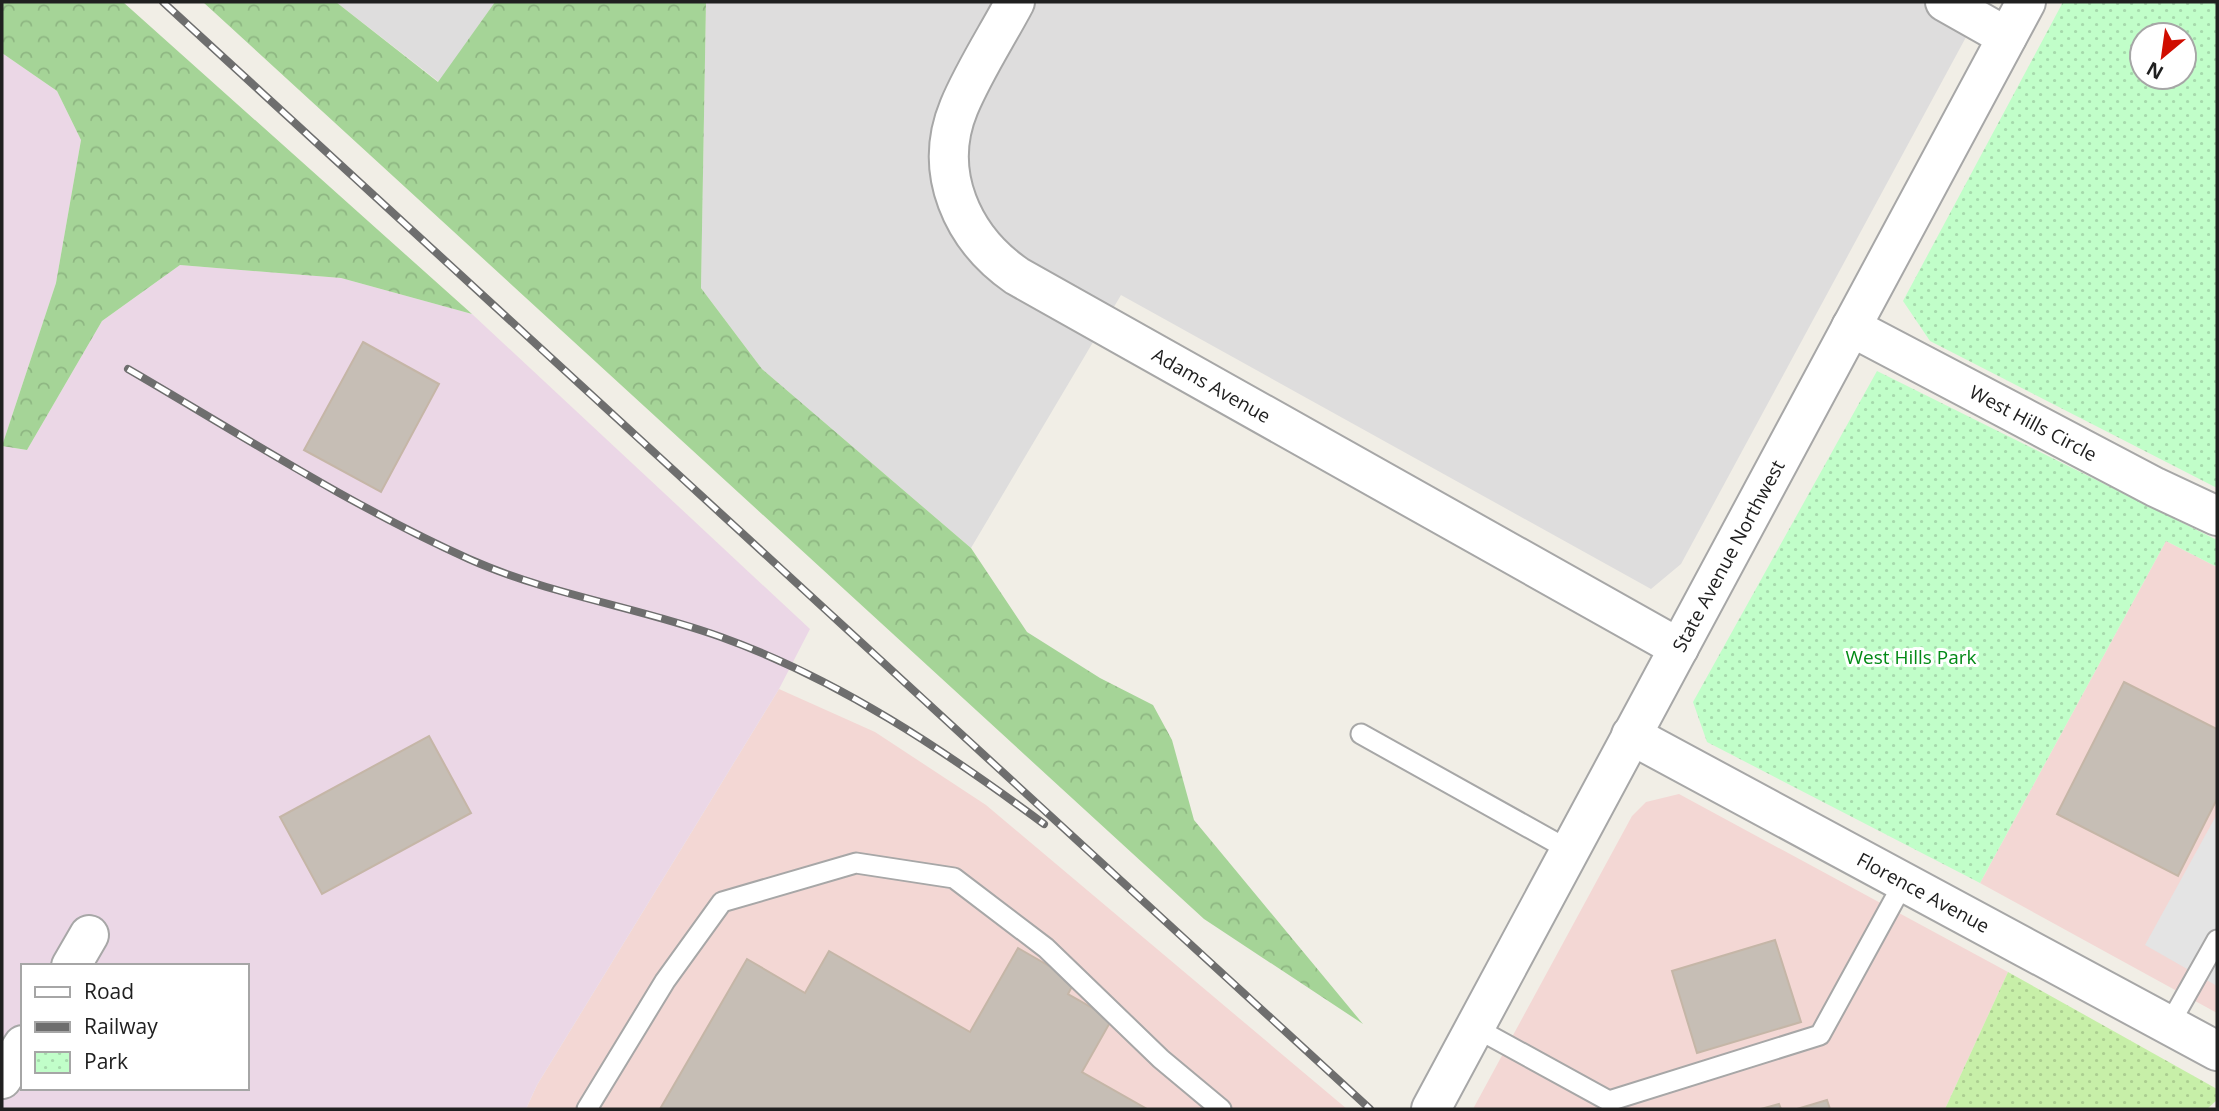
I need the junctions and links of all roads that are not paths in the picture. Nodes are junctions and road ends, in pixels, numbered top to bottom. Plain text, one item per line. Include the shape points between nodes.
1 (1016, 2) edge
2 (1945, 2) edge
3 (2026, 2) edge
4 (2007, 37) junction
5 (1851, 327) junction
6 (2217, 516) edge
7 (1679, 648) junction
8 (1361, 734) dead end
9 (1631, 735) junction
10 (1569, 850) junction
11 (1904, 882) junction
12 (2217, 940) edge
13 (2169, 1025) junction
14 (1474, 1027) junction
15 (21, 1048) edge
16 (2217, 1051) edge
17 (2, 1079) edge
18 (587, 1109) edge
19 (1220, 1109) edge
20 (1431, 1109) edge

1 - 7 street, Adams Avenue via 959,107 950,139 950,176 959,212 986,251 1017,276
2 - 4 street
3 - 4 street, State Avenue Northwest
4 - 5 street, State Avenue Northwest
5 - 6 street, West Hills Circle
5 - 7 street, State Avenue Northwest
7 - 9 street, State Avenue Northwest
8 - 10 lane
9 - 10 street, State Avenue Northwest
9 - 11 street, Florence Avenue
10 - 14 street, State Avenue Northwest
11 - 13 street, Florence Avenue
11 - 14 lane via 1820,1035 1609,1101
12 - 13 lane
13 - 16 street, Florence Avenue
14 - 20 street, State Avenue Northwest
15 - 17 street
18 - 19 lane via 665,981 722,902 856,863 954,878 1045,948

